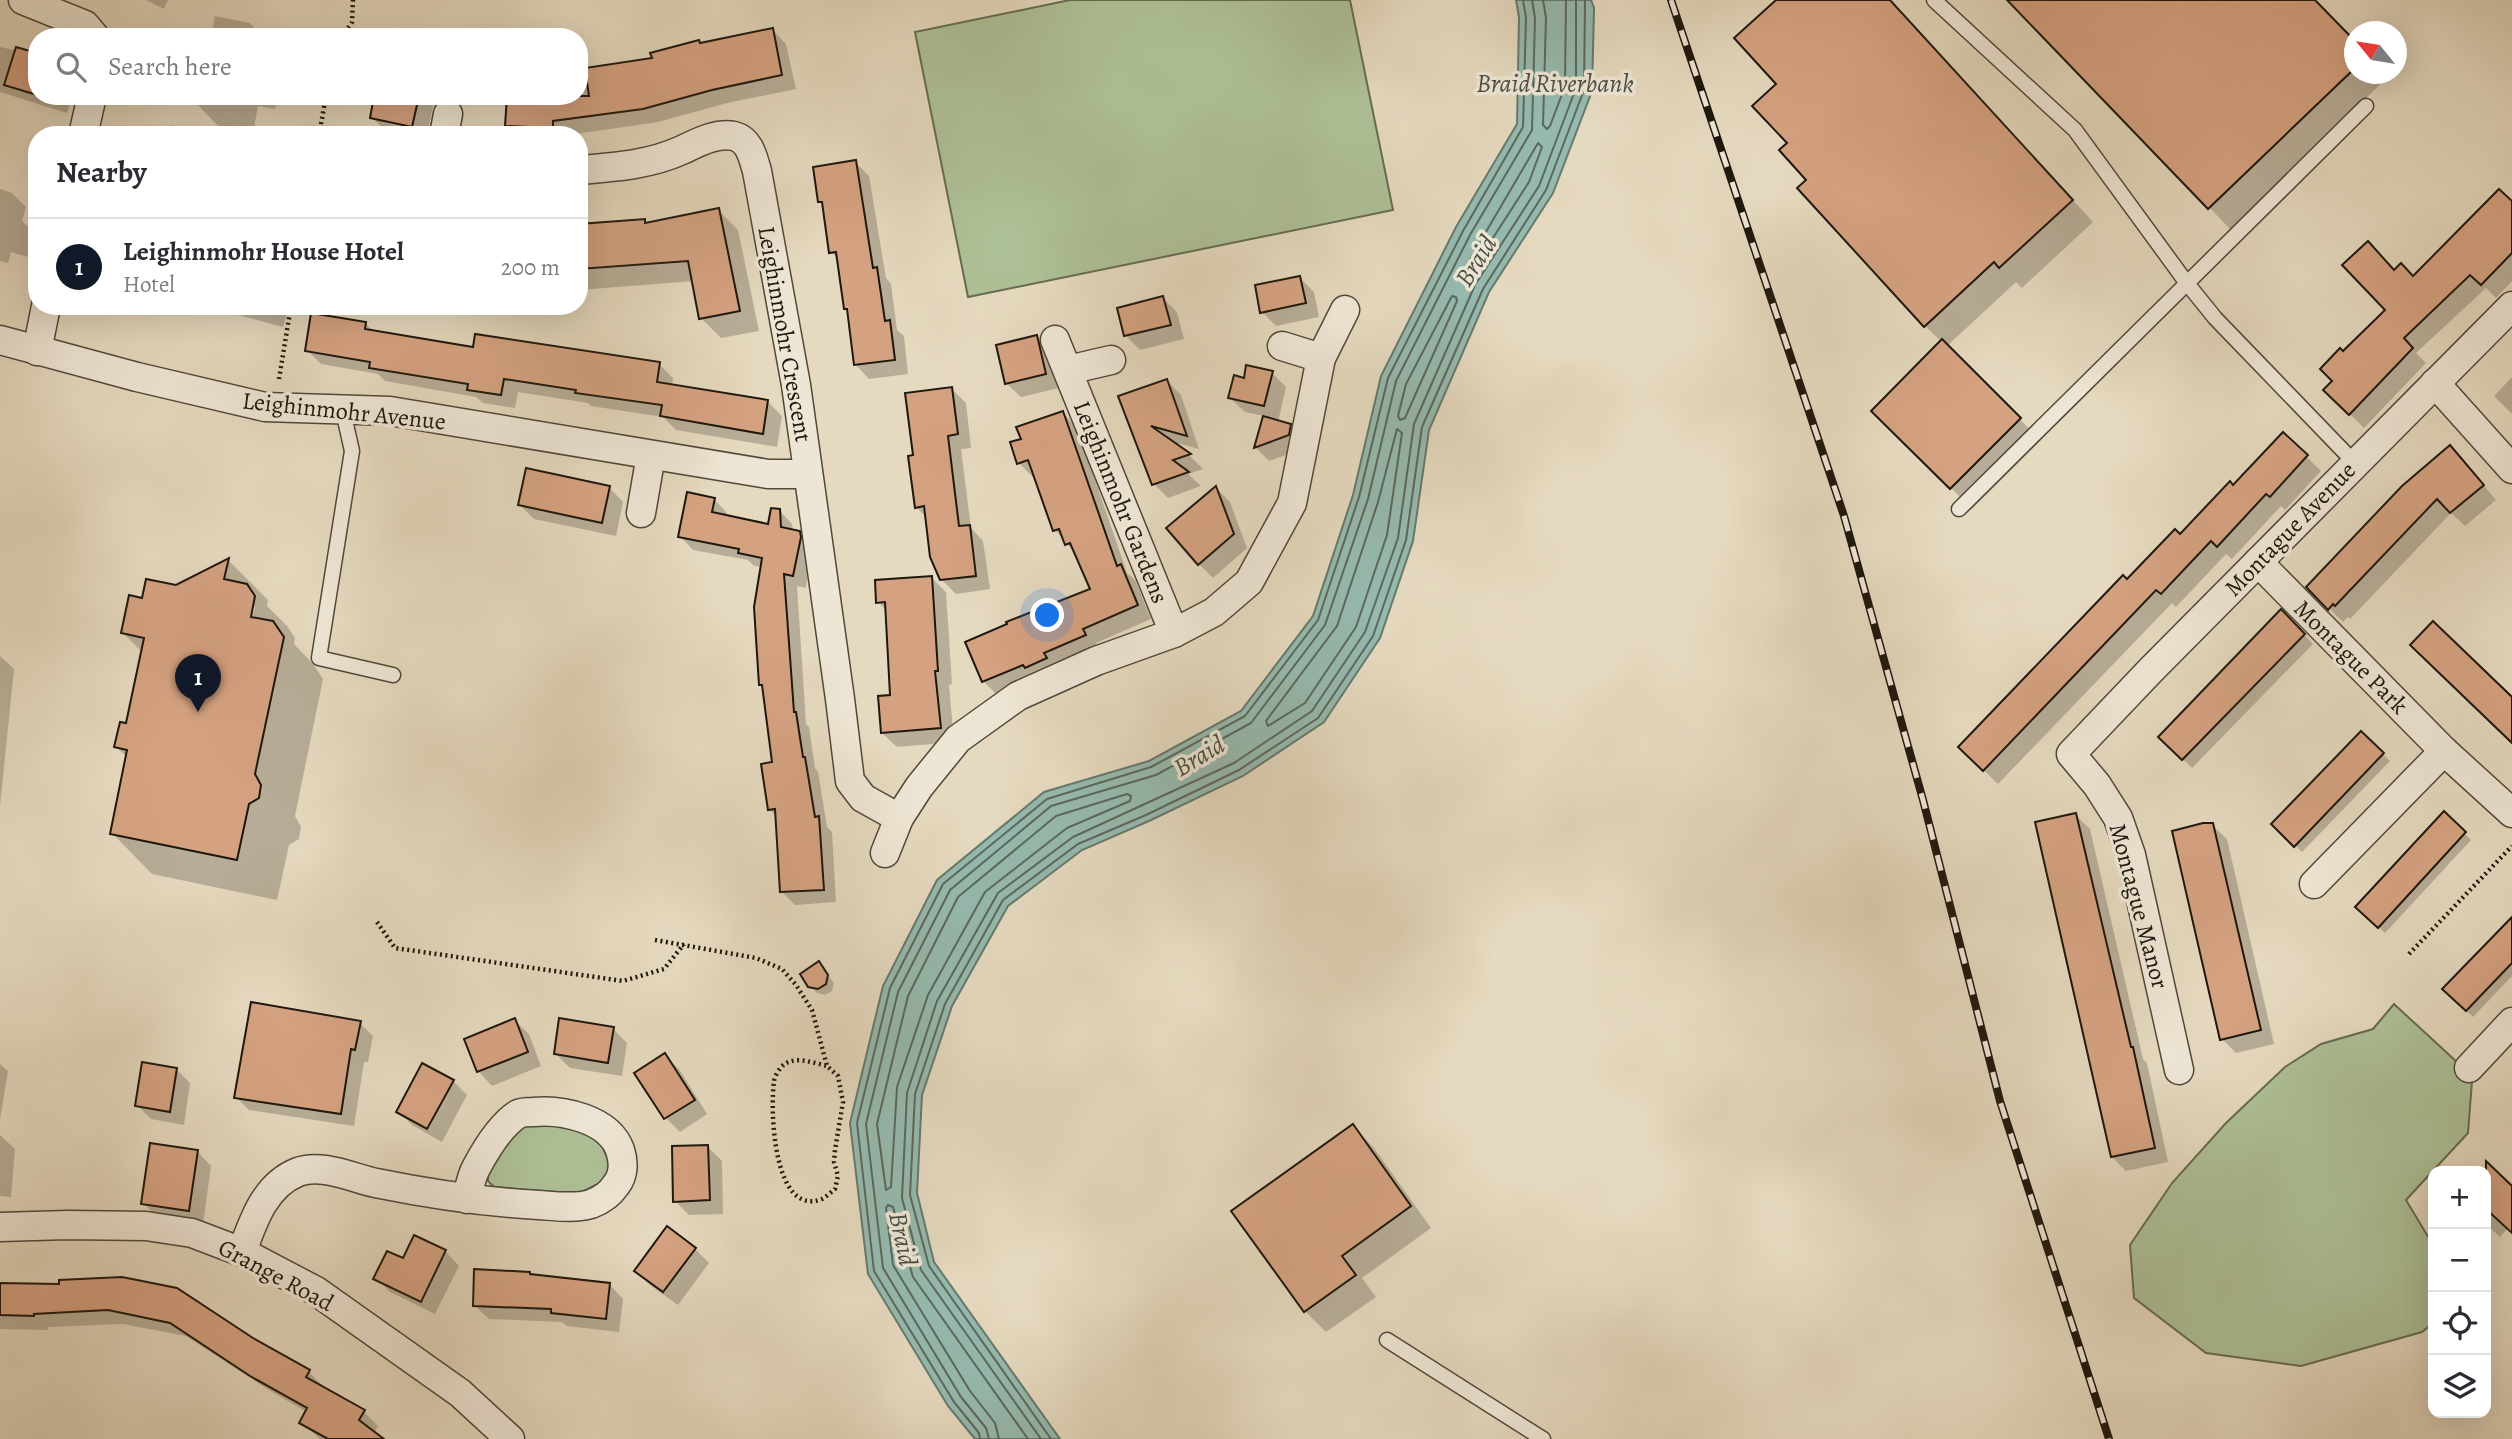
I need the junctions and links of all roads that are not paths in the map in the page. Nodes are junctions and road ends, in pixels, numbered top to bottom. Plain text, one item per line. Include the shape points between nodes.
1 (23, 0) edge
2 (1934, 0) edge
3 (88, 28) edge
4 (90, 105) edge
5 (2366, 106) dead end
6 (85, 126) edge
7 (588, 169) edge
8 (2186, 282) junction
9 (2512, 306) edge
10 (1345, 310) dead end
11 (44, 315) edge
12 (0, 340) edge
13 (1055, 340) dead end
14 (1282, 346) dead end
15 (37, 351) junction
16 (1321, 358) junction
17 (1111, 360) dead end
18 (1068, 370) junction
19 (2435, 383) junction
20 (343, 411) junction
21 (651, 455) junction
22 (2355, 463) junction
23 (2512, 469) edge
24 (808, 474) junction
25 (1959, 509) dead end
26 (641, 513) dead end
27 (2258, 562) junction
28 (1174, 634) junction
29 (393, 675) dead end
30 (2444, 751) junction
31 (2071, 754) joint
32 (2512, 813) edge
33 (899, 818) junction
34 (885, 853) dead end
35 (2315, 884) dead end
36 (2512, 1022) edge
37 (2469, 1068) dead end
38 (2179, 1070) dead end
39 (467, 1199) junction
40 (0, 1227) edge
41 (242, 1252) junction
42 (1387, 1340) dead end
43 (510, 1439) edge
44 (1543, 1439) edge

1 - 3 street
2 - 8 lane via 2075,130
4 - 6 street
5 - 8 lane
7 - 24 street, Leighinmohr Crescent via 658,159 715,137 735,136 751,150 796,385
8 - 22 lane
8 - 25 lane
9 - 19 street, Montague Avenue
10 - 16 street, Leighinmohr Gardens
11 - 15 street
12 - 15 street, Leighinmohr Avenue
13 - 18 street, Leighinmohr Gardens
14 - 16 street
15 - 20 street, Leighinmohr Avenue via 274,407
16 - 28 street, Leighinmohr Gardens via 1292,503 1248,582 1214,611
17 - 18 street, Leighinmohr Gardens
18 - 28 street, Leighinmohr Gardens
19 - 22 street, Montague Avenue
19 - 23 street
20 - 21 street, Leighinmohr Avenue via 390,411
20 - 29 lane via 352,452 319,658
21 - 24 street, Leighinmohr Avenue via 768,474
21 - 26 street
22 - 27 street, Montague Avenue
24 - 33 street, Leighinmohr Crescent via 850,781 863,798
27 - 30 street, Montague Park
27 - 31 street, Montague Avenue
28 - 33 street, Leighinmohr Gardens via 1018,696 958,739
30 - 32 street, Montague Park
30 - 35 street
31 - 38 street, Montague Manor via 2118,818 2131,855
33 - 34 street, Leighinmohr Gardens
36 - 37 street
39 - 39 street via 590,1205 607,1196 619,1182 624,1165 619,1147 603,1129 576,1116 546,1110 519,1113 499,1133 475,1170
39 - 41 street via 326,1171 301,1171 266,1197
40 - 41 street, Grange Road via 146,1226 192,1233
41 - 43 street, Grange Road via 316,1291 460,1393
42 - 44 lane

